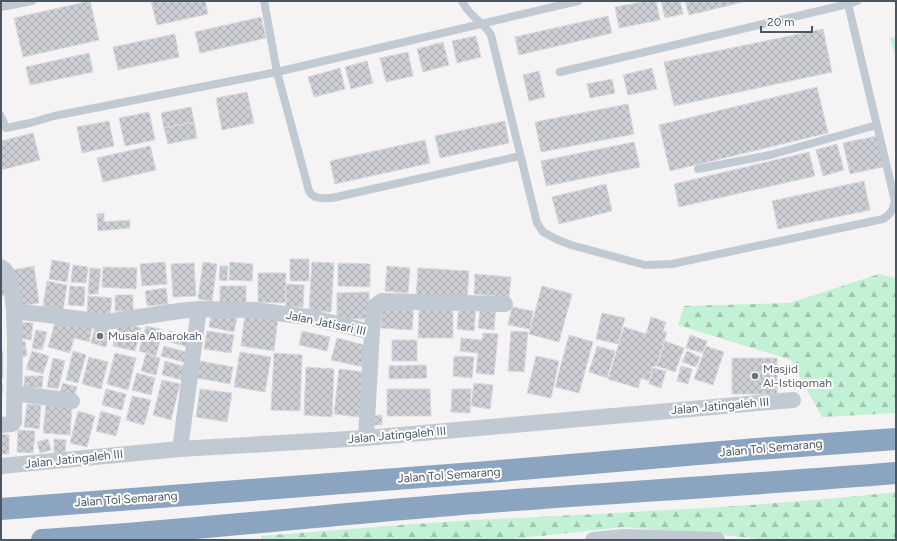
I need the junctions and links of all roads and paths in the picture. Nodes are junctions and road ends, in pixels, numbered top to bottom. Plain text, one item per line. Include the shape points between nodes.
1 (32, 1) edge
2 (264, 1) edge
3 (462, 1) edge
4 (578, 1) edge
5 (857, 1) edge
6 (848, 4) junction
7 (1, 7) edge
8 (483, 23) junction
9 (277, 72) junction
10 (560, 72) dead end
11 (1, 116) edge
12 (877, 125) junction
13 (3, 128) edge
14 (520, 156) junction
15 (698, 169) dead end
16 (1, 267) edge
17 (505, 304) dead end
18 (199, 309) junction
19 (14, 311) junction
20 (372, 332) junction
21 (8, 342) edge
22 (14, 393) junction
23 (793, 400) dead end
24 (72, 401) dead end
25 (1, 425) edge
26 (366, 438) junction
27 (896, 439) edge
28 (180, 449) junction
29 (1, 466) edge
30 (896, 473) edge
31 (1, 509) edge
32 (42, 540) edge
33 (593, 540) edge
34 (718, 540) edge

1 - 7 lane
2 - 9 lane
3 - 8 lane via 472,16
4 - 8 lane
5 - 6 lane
6 - 10 lane
6 - 12 lane
8 - 9 lane
8 - 14 lane via 491,35
9 - 13 lane
9 - 14 lane via 310,191 319,198 332,198
11 - 13 lane
12 - 14 lane via 895,201 890,214 883,219 672,264 645,265 571,245 556,240 544,232 537,223
12 - 15 lane via 770,155
16 - 19 street via 9,276
17 - 20 street via 382,301 374,307
18 - 19 street, Jalan Jatisari III via 106,322
18 - 20 street, Jalan Jatisari III via 254,310 308,317
18 - 28 street
19 - 21 street
20 - 26 street, Jalan Jatisari III
21 - 22 street
22 - 24 street
22 - 25 street via 14,422 9,426
23 - 26 street, Jalan Jatingaleh III
26 - 28 street, Jalan Jatingaleh III
27 - 31 highway, Jalan Tol Semarang
28 - 29 street, Jalan Jatingaleh III
30 - 32 highway via 487,502
33 - 34 street via 624,537

